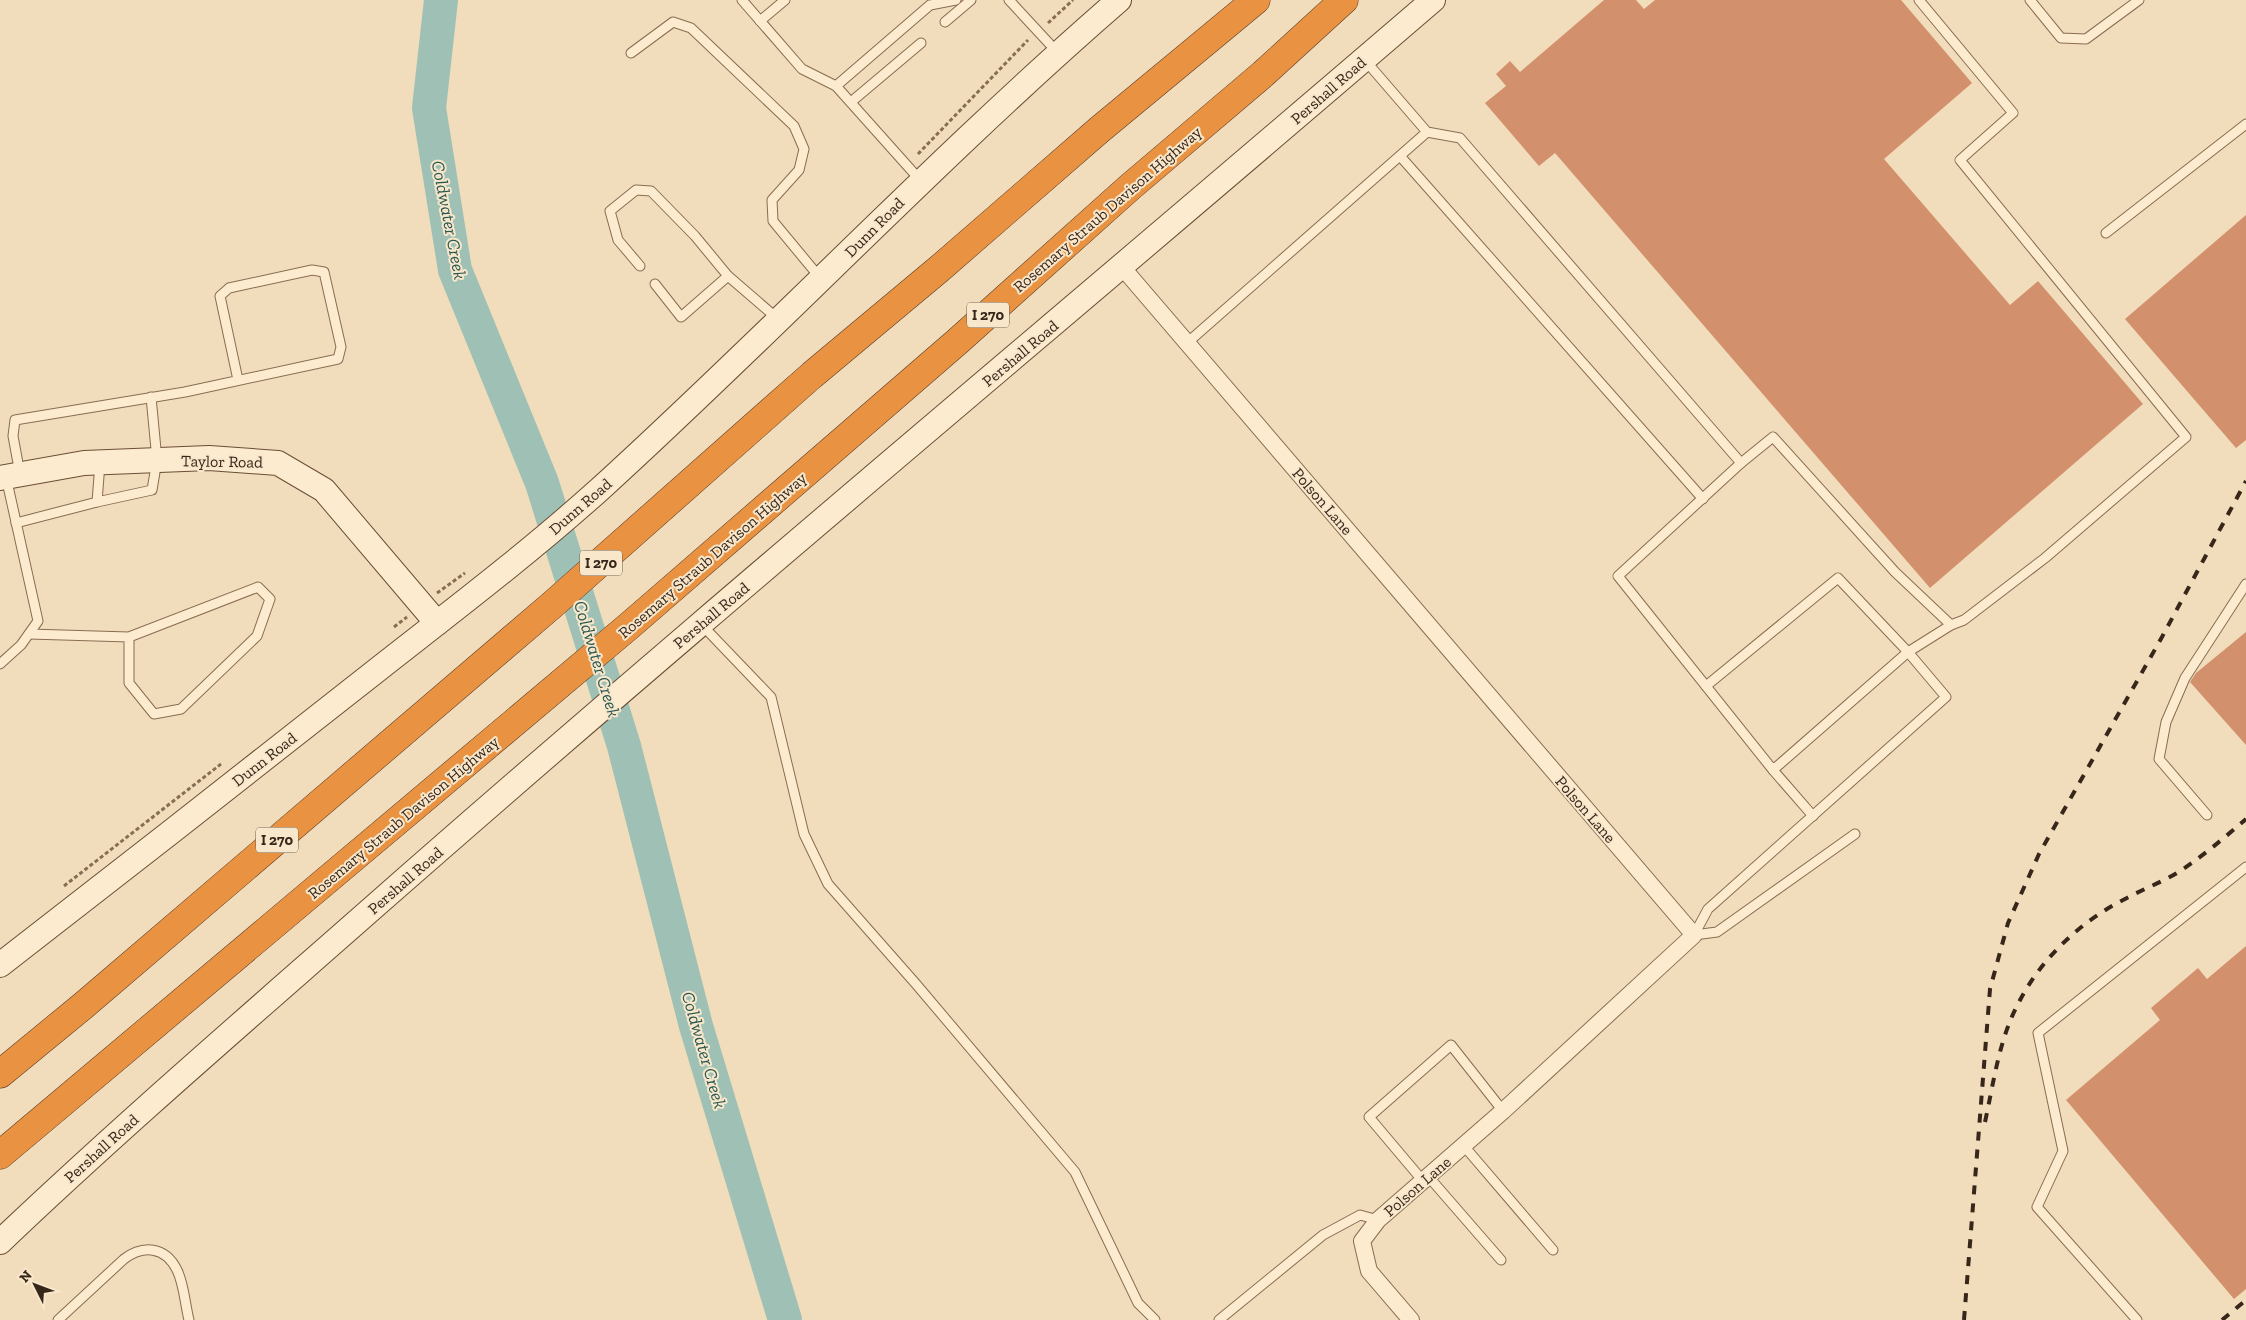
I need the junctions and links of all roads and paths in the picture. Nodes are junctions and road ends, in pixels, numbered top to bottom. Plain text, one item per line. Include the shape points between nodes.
1 (742, 0) edge
2 (785, 0) edge
3 (956, 0) edge
4 (971, 0) edge
5 (1009, 0) edge
6 (1073, 0) edge
7 (1119, 0) edge
8 (1256, 0) edge
9 (1344, 0) edge
10 (1433, 0) edge
11 (1919, 0) edge
12 (2030, 0) edge
13 (2139, 0) edge
14 (1052, 19) dead end
15 (760, 21) junction
16 (945, 22) dead end
17 (1029, 40) dead end
18 (921, 43) dead end
19 (630, 53) dead end
20 (1058, 53) junction
21 (1364, 59) junction
22 (836, 86) junction
23 (851, 102) junction
24 (2246, 124) edge
25 (1427, 132) junction
26 (922, 149) dead end
27 (1400, 156) junction
28 (921, 181) junction
29 (2106, 233) dead end
30 (640, 266) dead end
31 (1122, 267) junction
32 (728, 276) junction
33 (821, 280) junction
34 (655, 284) dead end
35 (779, 320) junction
36 (1187, 343) junction
37 (238, 380) junction
38 (152, 398) junction
39 (157, 460) junction
40 (100, 462) junction
41 (1741, 463) junction
42 (9, 477) edge
43 (1703, 499) junction
44 (97, 502) junction
45 (16, 523) junction
46 (2246, 584) edge
47 (437, 623) junction
48 (701, 624) junction
49 (1951, 625) junction
50 (29, 634) junction
51 (129, 637) junction
52 (1908, 652) junction
53 (0, 664) edge
54 (1706, 686) junction
55 (1773, 770) junction
56 (2207, 814) dead end
57 (1812, 816) junction
58 (1855, 834) dead end
59 (2246, 867) edge
60 (1694, 935) junction
61 (0, 964) edge
62 (0, 1074) edge
63 (1503, 1111) junction
64 (1464, 1146) junction
65 (0, 1155) edge
66 (1426, 1179) junction
67 (1378, 1220) junction
68 (0, 1242) edge
69 (1553, 1250) dead end
70 (1501, 1260) dead end
71 (58, 1320) edge
72 (188, 1320) edge
73 (1155, 1320) edge
74 (1219, 1320) edge
75 (1411, 1320) edge
76 (2137, 1320) edge

1 - 15 lane
2 - 15 lane
3 - 22 lane via 930,5
4 - 16 lane
5 - 20 lane
6 - 14 path
7 - 20 street, Dunn Road
8 - 62 highway, I 270 via 1099,130 552,605
9 - 65 highway, Rosemary Straub Davison Highway / I 270 via 629,626
10 - 21 street, Pershall Road
11 - 49 lane via 2012,113 1960,160 2186,437 2045,558 1964,620
12 - 13 lane via 2061,38 2086,39
15 - 22 lane via 802,69
17 - 26 path
18 - 23 lane
19 - 33 lane via 673,22 691,28 794,126 804,148 801,163 799,170 772,200 773,222
20 - 28 street, Dunn Road
21 - 25 lane
21 - 31 street, Pershall Road
22 - 23 lane
23 - 28 lane
24 - 29 lane
25 - 27 lane
25 - 41 lane via 1460,138
27 - 36 lane
27 - 43 lane
28 - 33 street, Dunn Road
30 - 32 lane via 618,240 610,211 636,190 651,192 695,236
31 - 36 street, Polson Lane
31 - 48 street, Pershall Road
32 - 34 lane via 681,317
32 - 35 lane
33 - 35 street, Dunn Road
35 - 47 street, Dunn Road via 598,491
36 - 60 street, Polson Lane
37 - 37 lane via 338,359 341,347 324,272 312,270 229,288 220,296
37 - 38 lane
38 - 39 lane
38 - 42 lane via 15,420
39 - 40 street, Taylor Road
39 - 44 lane via 152,490
39 - 47 street, Taylor Road via 209,458 278,463 324,490
40 - 42 street, Taylor Road
40 - 44 lane
41 - 43 lane
41 - 49 lane via 1773,437 1895,572
42 - 45 lane
43 - 54 lane via 1618,576
44 - 45 lane
45 - 50 lane via 38,621
46 - 56 lane via 2185,678 2166,722 2162,740 2159,759
47 - 61 street, Dunn Road
48 - 68 street, Pershall Road via 566,738 80,1166
48 - 73 lane via 771,697 804,834 828,884 1075,1172 1138,1303
49 - 52 lane
50 - 51 lane
50 - 53 lane
51 - 51 lane via 129,683 154,714 181,710 257,636 270,599 258,587
52 - 54 lane via 1838,578
52 - 55 lane
52 - 57 lane via 1946,697
54 - 55 lane
55 - 57 lane
57 - 60 lane via 1708,909
58 - 60 lane via 1717,932
59 - 76 lane via 2038,1033 2063,1151 2037,1207
60 - 63 street, Polson Lane
63 - 64 street, Polson Lane
63 - 66 lane via 1451,1045 1369,1117
64 - 66 street, Polson Lane
64 - 69 lane
66 - 67 street, Polson Lane
66 - 70 lane
67 - 74 lane via 1360,1215 1323,1234
67 - 75 street, Polson Lane via 1362,1241 1369,1271
71 - 72 lane via 124,1259 147,1248 170,1260 177,1270

